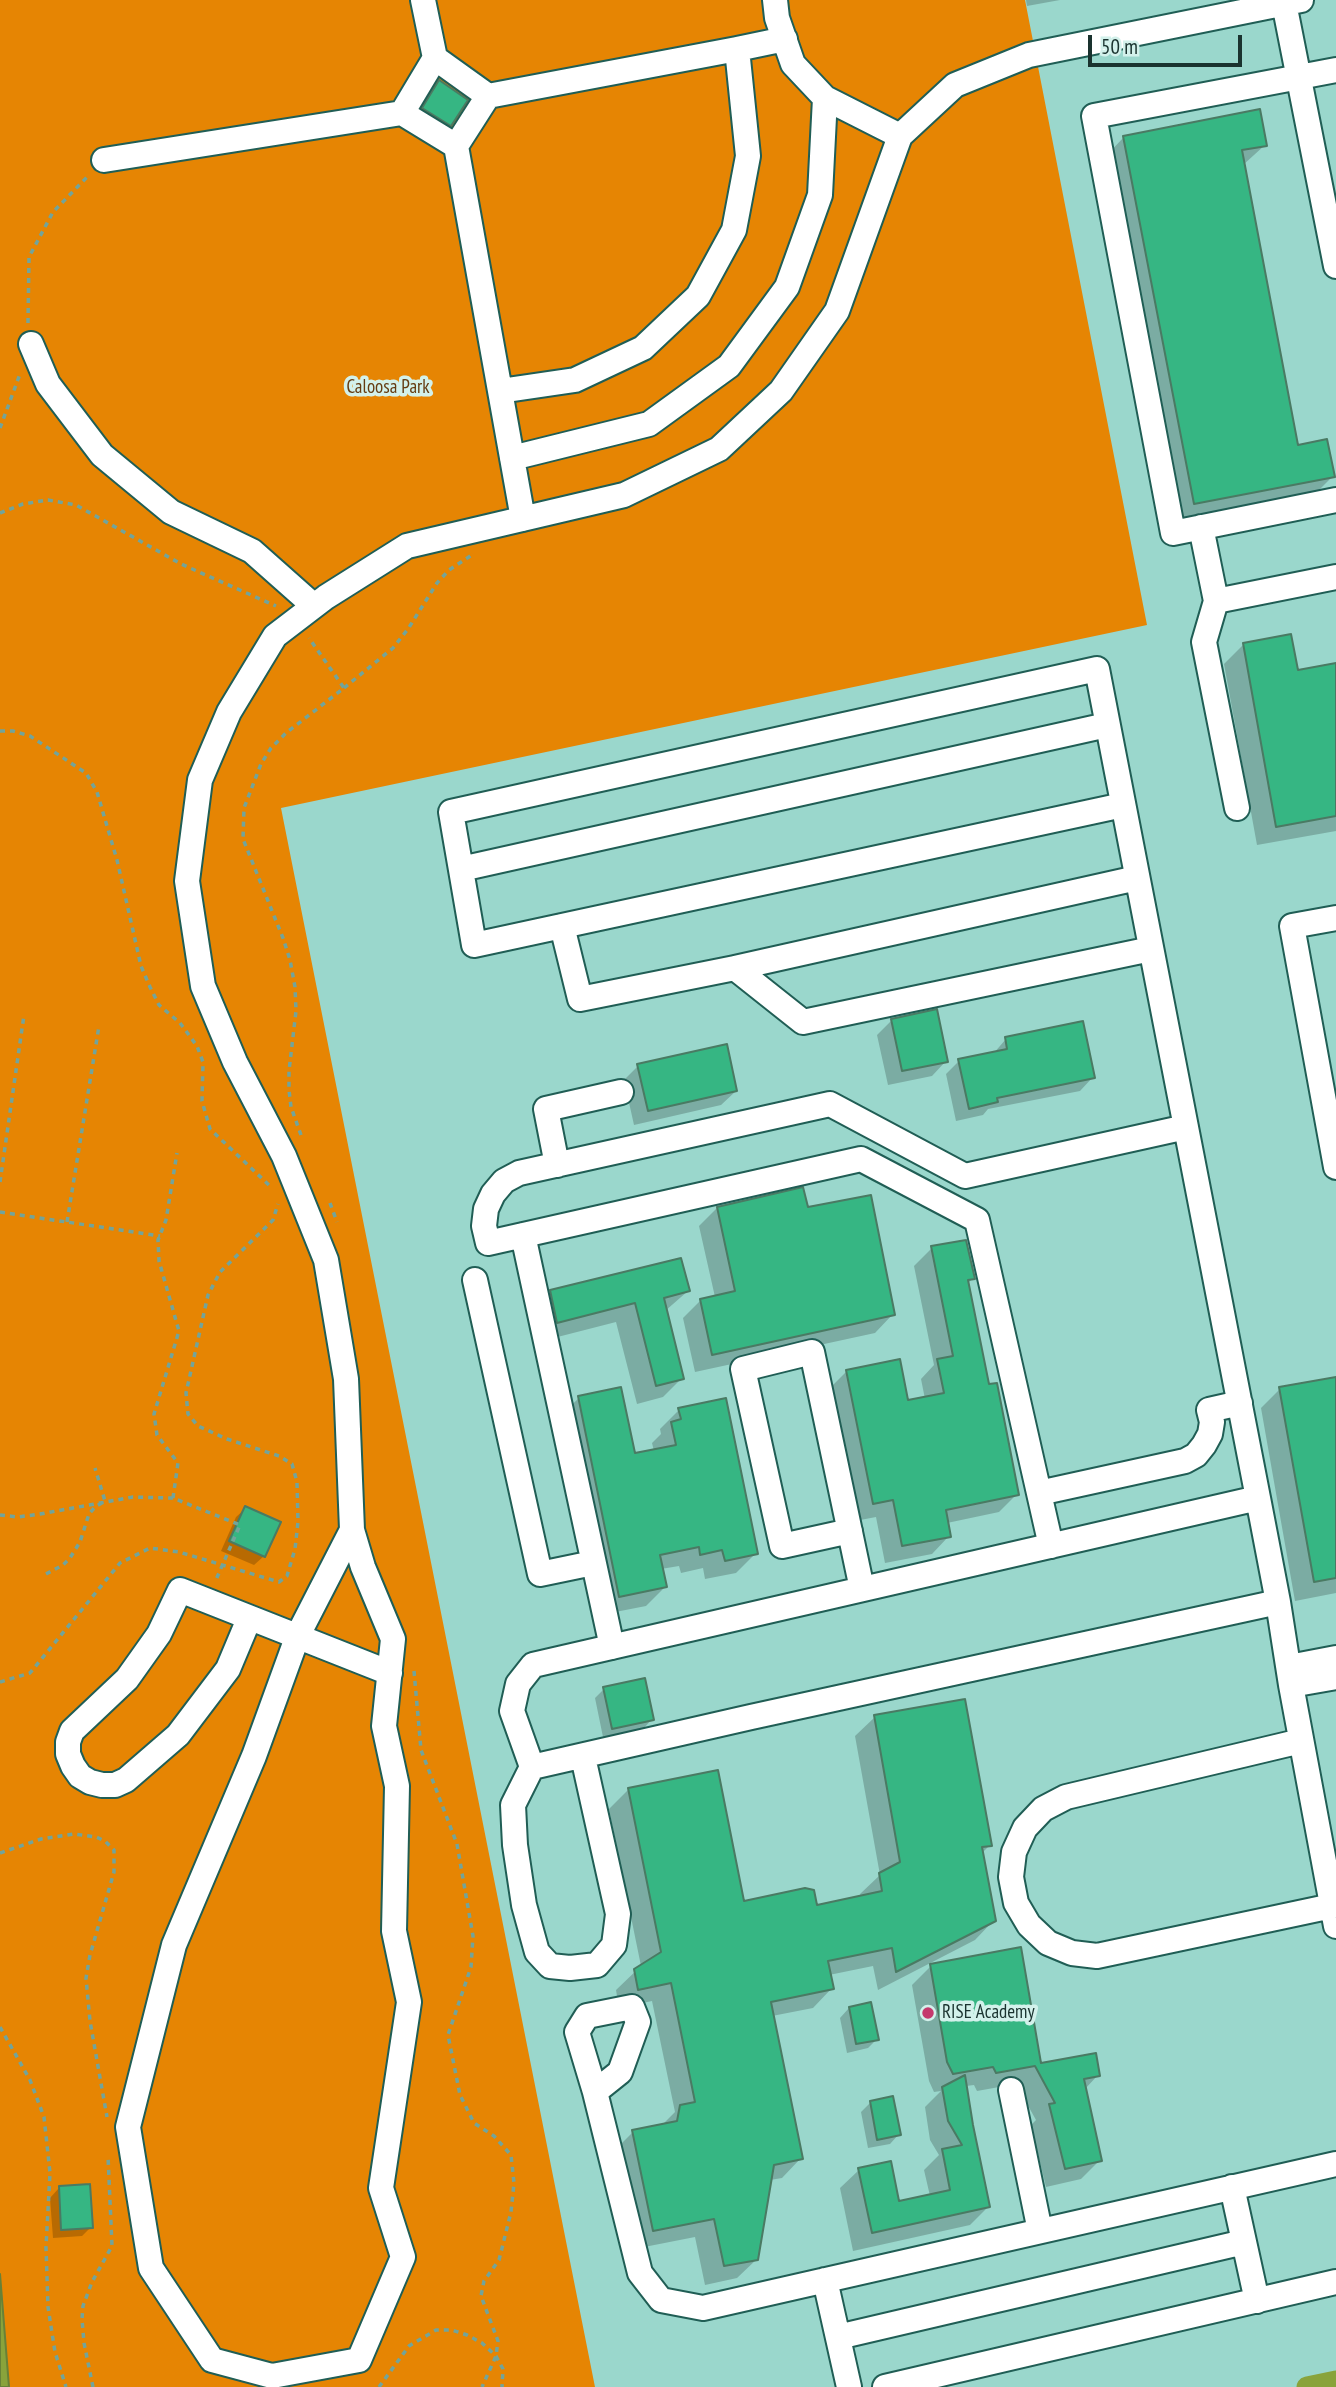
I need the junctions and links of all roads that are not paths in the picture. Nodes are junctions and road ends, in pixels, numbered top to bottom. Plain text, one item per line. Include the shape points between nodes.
1 (423, 0) edge
2 (775, 0) edge
3 (1292, 2) edge
4 (785, 39) junction
5 (737, 49) junction
6 (435, 58) junction
7 (1336, 70) edge
8 (1298, 76) junction
9 (488, 96) junction
10 (825, 97) junction
11 (402, 113) junction
12 (900, 136) junction
13 (456, 146) junction
14 (104, 160) road end
15 (1336, 266) edge
16 (31, 344) road end
17 (500, 391) junction
18 (512, 458) junction
19 (1336, 500) edge
20 (523, 519) junction
21 (1201, 527) junction
22 (1336, 577) edge
23 (1216, 601) junction
24 (314, 606) junction
25 (1107, 725) junction
26 (1123, 805) junction
27 (1237, 808) dead end
28 (461, 869) junction
29 (1138, 878) junction
30 (1336, 919) edge
31 (562, 926) junction
32 (1151, 949) junction
33 (735, 968) junction
34 (621, 1092) dead end
35 (1186, 1127) junction
36 (557, 1165) junction
37 (1336, 1167) edge
38 (523, 1235) junction
39 (475, 1280) dead end
40 (1240, 1403) junction
41 (1039, 1493) junction
42 (1258, 1498) junction
43 (352, 1530) junction
44 (850, 1531) junction
45 (1051, 1546) junction
46 (593, 1563) junction
47 (862, 1589) junction
48 (1278, 1602) junction
49 (249, 1619) junction
50 (298, 1636) junction
51 (612, 1647) junction
52 (1336, 1658) edge
53 (402, 1670) junction
54 (1290, 1676) junction
55 (1336, 1677) edge
56 (1301, 1741) junction
57 (583, 1757) junction
58 (532, 1767) junction
59 (1334, 1916) edge
60 (1011, 2090) dead end
61 (595, 2092) dead end
62 (1336, 2164) edge
63 (1232, 2188) junction
64 (1040, 2231) junction
65 (1244, 2242) junction
66 (825, 2280) junction
67 (1336, 2282) edge
68 (1257, 2301) junction
69 (838, 2337) junction
70 (849, 2387) edge
71 (885, 2387) edge

1 - 6 street
2 - 4 street
3 - 8 street
3 - 12 street via 1029,55 955,85
4 - 5 street
4 - 10 street via 793,64
5 - 9 street
5 - 17 street via 748,156 734,230 698,296 643,348 598,370 575,380
6 - 9 street
6 - 11 street
7 - 8 street
8 - 15 street
8 - 21 street via 1094,116 1173,533
9 - 13 street
10 - 12 street
10 - 18 street via 816,208 787,287 729,366 649,424
11 - 13 street
11 - 14 street
12 - 20 street via 837,311 781,391 719,449 624,495
13 - 17 street
16 - 24 street via 48,384 102,455 171,512 252,551
17 - 18 street
18 - 20 street
19 - 21 street
20 - 24 street via 407,547
21 - 23 street
22 - 23 street
23 - 27 street via 1204,642
24 - 43 street via 275,636 229,712 200,780 187,881 203,986 235,1062 284,1156 326,1260 346,1380
25 - 26 street
25 - 28 street
25 - 28 street via 1097,669 451,812
26 - 29 street
26 - 31 street
28 - 31 street via 474,945
29 - 32 street
29 - 33 street
30 - 37 street via 1292,926
31 - 33 street via 580,999
32 - 33 street via 803,1022
32 - 35 street
34 - 36 street via 547,1109
35 - 36 street via 965,1176 830,1104
35 - 40 street
36 - 38 street via 519,1173 493,1194 484,1226 488,1243
38 - 41 street via 862,1159 977,1220
38 - 46 street
39 - 46 street via 540,1574
40 - 41 street via 1209,1410 1212,1422 1205,1446 1185,1461
40 - 42 street
41 - 45 street
42 - 45 street
42 - 48 street
43 - 50 street
43 - 53 street
44 - 44 street via 812,1352 743,1369 782,1546
44 - 47 street
45 - 47 street
46 - 51 street
47 - 51 street
48 - 54 street
48 - 57 street
49 - 49 street via 180,1590 159,1634 127,1679 72,1731 68,1755 80,1776 102,1785 126,1780 178,1735 228,1669
49 - 50 street
50 - 53 street
50 - 53 street via 254,1756 174,1945 128,2127 151,2268 212,2360 272,2376 359,2360 403,2257 381,2188 410,2002 394,1931 397,1786 384,1726
51 - 58 street via 533,1665 518,1684 512,1712
52 - 54 street
54 - 55 street
54 - 56 street
56 - 59 street
56 - 59 street via 1066,1797 1043,1809 1025,1828 1014,1852 1011,1877 1016,1903 1029,1925 1048,1942 1072,1953 1097,1956
57 - 58 street
57 - 58 street via 618,1914 614,1945 597,1965 550,1966 537,1952 524,1905 513,1805
60 - 64 street
61 - 66 street via 639,2273 661,2300 703,2308
62 - 63 street
63 - 64 street
63 - 65 street
64 - 66 street
65 - 68 street
65 - 69 street
66 - 69 street
67 - 68 street
68 - 71 street
69 - 70 street

